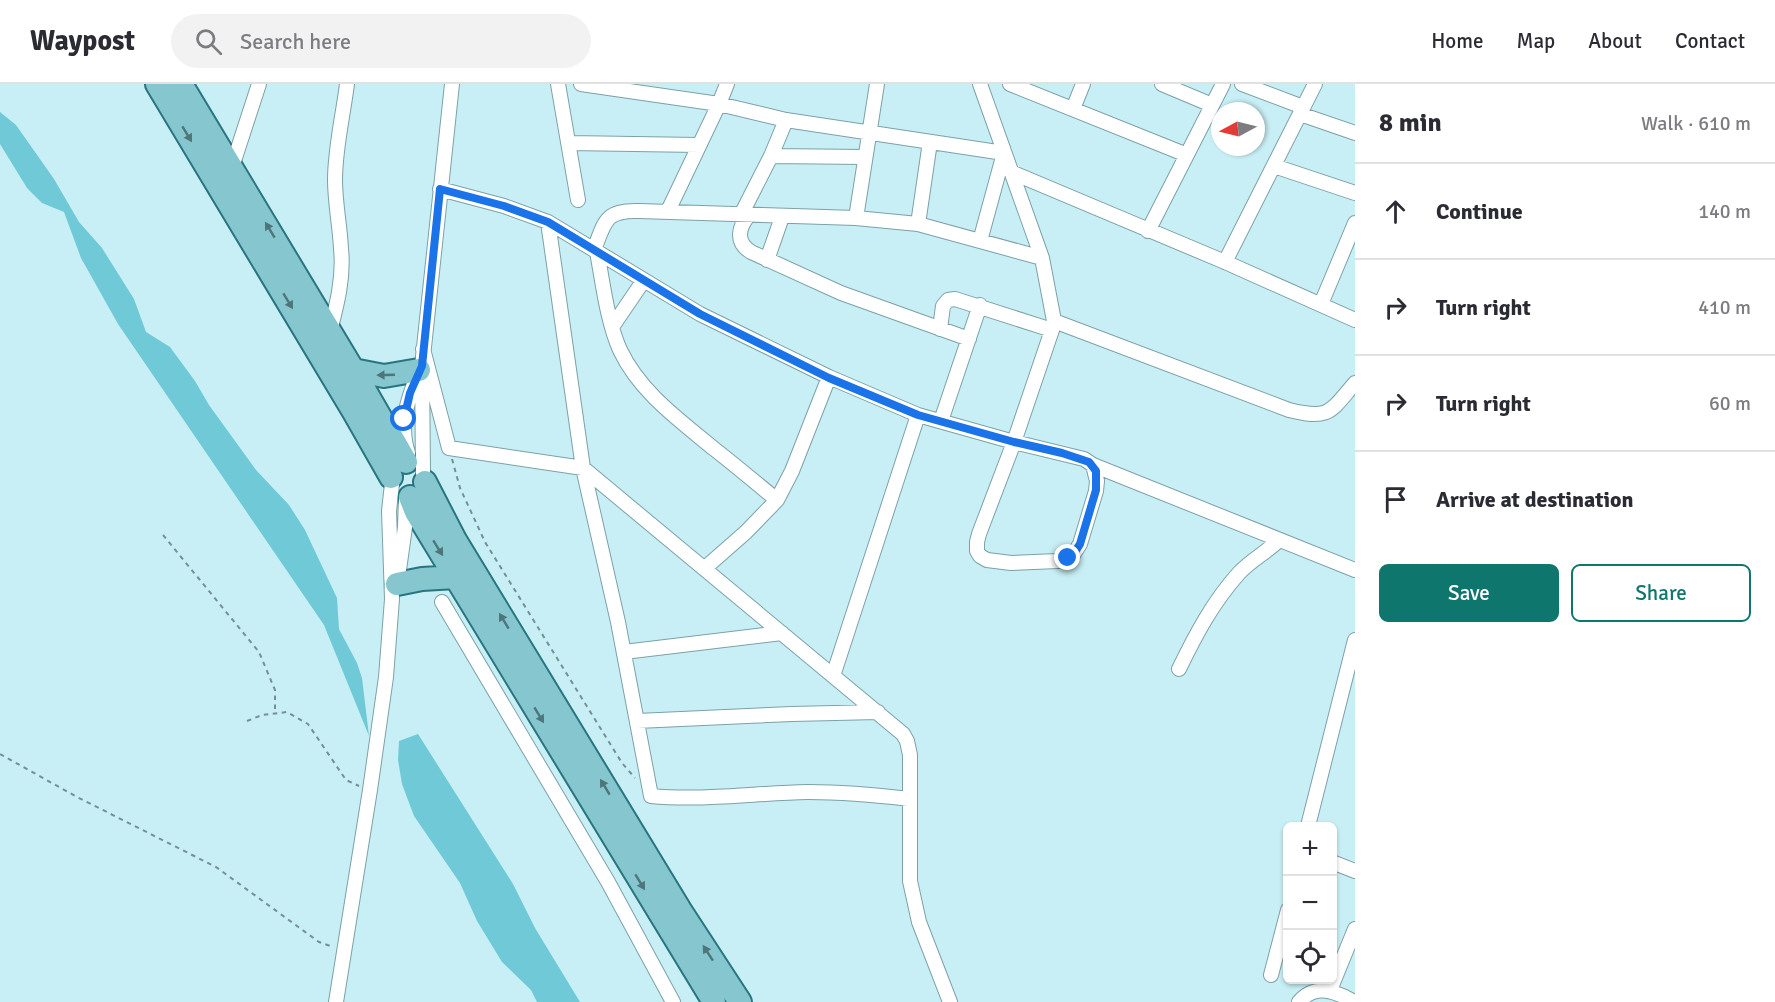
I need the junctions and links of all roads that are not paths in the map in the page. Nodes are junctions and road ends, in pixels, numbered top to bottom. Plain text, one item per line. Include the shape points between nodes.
1 (157, 84) edge
2 (181, 84) edge
3 (259, 84) edge
4 (347, 84) edge
5 (452, 84) edge
6 (558, 84) edge
7 (581, 84) edge
8 (727, 84) edge
9 (877, 84) edge
10 (1010, 84) edge
11 (1083, 84) edge
12 (1162, 84) edge
13 (1223, 84) edge
14 (1242, 84) edge
15 (1315, 84) edge
16 (977, 85) edge
17 (1214, 102) edge
18 (719, 104) junction
19 (1211, 105) edge
20 (1211, 107) edge
21 (1073, 109) junction
22 (1302, 110) junction
23 (786, 120) junction
24 (1355, 133) edge
25 (869, 134) junction
26 (930, 142) junction
27 (569, 143) junction
28 (699, 145) junction
29 (1004, 153) junction
30 (1187, 155) junction
31 (771, 156) junction
32 (865, 158) junction
33 (1274, 166) junction
34 (232, 167) junction
35 (1011, 172) junction
36 (440, 189) junction
37 (1355, 193) edge
38 (578, 200) dead end
39 (668, 211) junction
40 (746, 214) junction
41 (782, 217) junction
42 (856, 218) junction
43 (548, 222) junction
44 (918, 224) junction
45 (1355, 225) edge
46 (1148, 231) junction
47 (980, 242) junction
48 (595, 251) junction
49 (1042, 258) junction
50 (767, 260) junction
51 (1225, 262) junction
52 (644, 280) junction
53 (1321, 304) junction
54 (980, 305) junction
55 (1355, 320) edge
56 (1053, 326) junction
57 (612, 327) junction
58 (940, 329) junction
59 (330, 331) junction
60 (969, 339) junction
61 (422, 362) junction
62 (353, 370) junction
63 (829, 378) junction
64 (1355, 383) edge
65 (918, 415) junction
66 (941, 421) junction
67 (1014, 442) junction
68 (1093, 465) junction
69 (583, 468) junction
70 (408, 479) junction
71 (777, 500) junction
72 (1279, 540) junction
73 (705, 568) junction
74 (1355, 570) edge
75 (456, 577) junction
76 (394, 592) junction
77 (442, 602) dead end
78 (782, 633) junction
79 (1355, 640) edge
80 (624, 652) junction
81 (1179, 669) dead end
82 (833, 676) junction
83 (878, 712) junction
84 (637, 721) junction
85 (910, 798) junction
86 (1309, 822) edge
87 (1337, 864) edge
88 (1355, 871) edge
89 (1283, 926) edge
90 (1355, 929) edge
91 (1271, 975) dead end
92 (1330, 990) junction
93 (336, 1002) edge
94 (673, 1002) edge
95 (714, 1002) edge
96 (740, 1002) edge
97 (950, 1002) edge
98 (1299, 1002) edge
99 (1354, 1002) edge

1 -> 70 main road via 354,412
2 - 34 main road
3 - 34 street
4 - 59 street via 335,178 342,251 340,292
5 - 36 street
6 - 27 street
7 - 18 street
8 - 18 street
9 - 25 street
10 - 21 street
11 - 21 street
12 - 19 street
13 - 17 street
14 - 22 street
15 - 22 street
16 - 29 street
18 - 23 street
18 - 28 street
20 - 30 street
21 - 30 street
22 - 24 street
22 - 33 street
23 - 25 street
23 - 31 street
25 - 26 street
25 - 32 street
26 - 29 street
26 - 44 street
27 - 28 street
27 - 38 street
28 - 39 street
29 - 35 street
29 - 47 street
30 - 46 street
31 - 32 street
31 - 40 street
32 - 42 street
33 - 37 street
33 - 51 street
59 -> 34 main road
35 - 46 street
35 - 49 street
36 - 43 street
36 - 61 street
39 - 40 street
39 - 48 street via 626,210 611,215
40 - 41 street
40 - 50 street via 741,226 742,243
41 - 42 street
41 - 50 street
42 - 44 street
43 - 48 street
43 - 69 street
44 - 47 street
45 - 53 street
46 - 51 street
47 - 49 street
48 - 52 street
48 - 57 street
49 - 56 street
50 - 58 street via 841,293
51 - 53 street
52 - 57 street
52 - 63 street via 700,314
53 - 55 street
54 - 56 street
54 - 58 street via 955,298 948,300 943,306
54 - 60 street
56 - 64 street via 1309,416 1330,410
56 - 67 street
57 - 71 street via 630,367 650,394
58 - 60 street
59 - 62 main road
60 - 66 street
61 -> 62 main road via 389,376
61 - 69 street via 449,448
61 - 70 street
62 - 70 main road
63 - 65 street
63 - 71 street
65 - 66 street
65 - 82 street
66 - 67 street
67 - 68 street via 1084,459
67 - 68 street via 977,542 979,554 987,560 1045,562 1073,555 1096,490
68 - 72 street
69 - 73 street
69 - 80 street
70 -> 75 main road via 416,512
70 - 76 street via 388,511
96 -> 70 main road via 455,540
71 - 73 street
72 - 74 street
72 - 81 street via 1240,572 1217,599
73 - 78 street
75 - 76 main road via 423,579
75 -> 95 main road
76 - 93 street via 386,677
77 - 94 street via 608,882
78 - 80 street
78 - 82 street
79 - 86 street
80 - 84 street
82 - 83 street
83 - 84 street
83 - 85 street via 907,741
84 - 85 street via 651,796 808,792
85 - 97 street via 911,891
87 - 88 street
89 - 91 street
90 - 92 street
92 - 98 street via 1311,992
92 - 99 street

